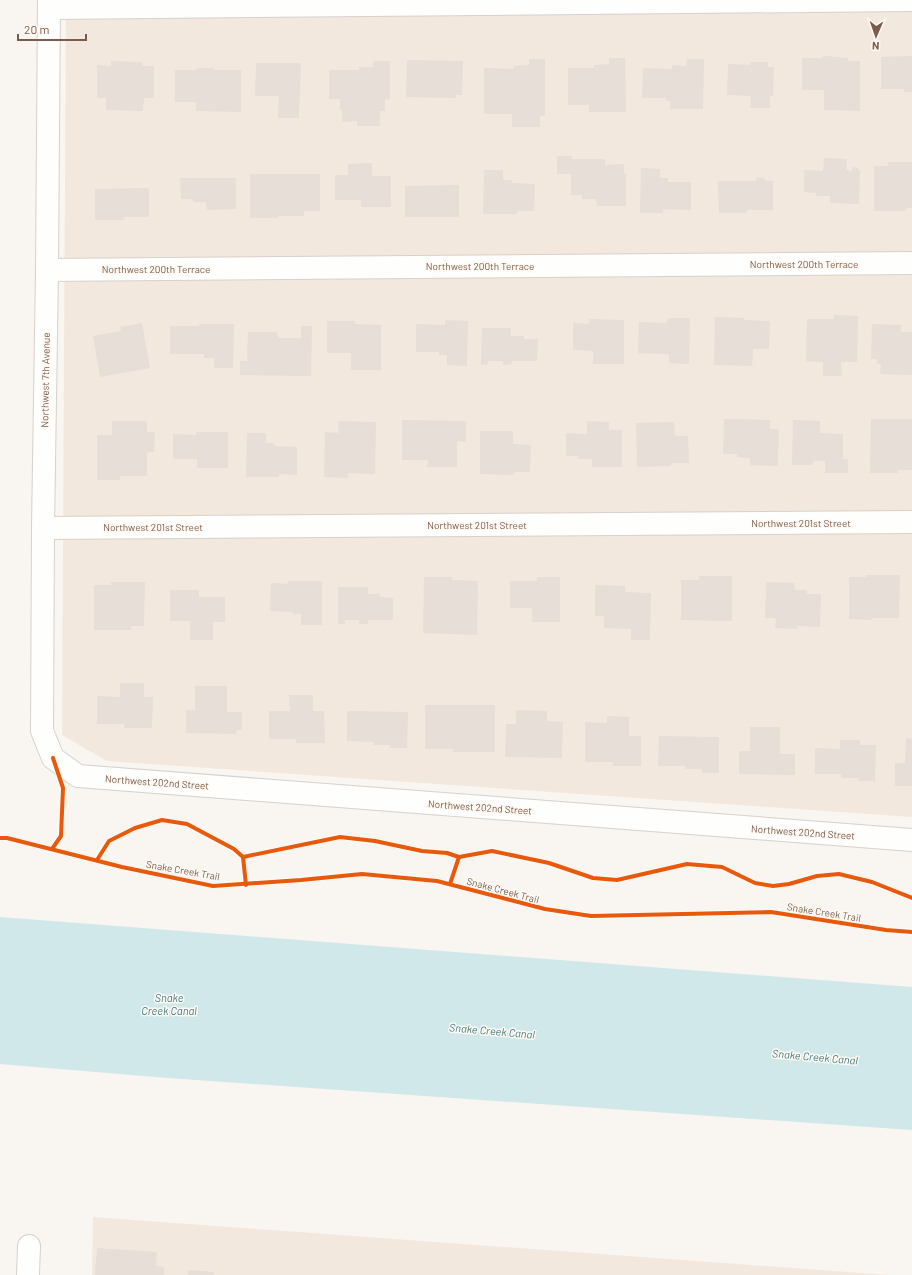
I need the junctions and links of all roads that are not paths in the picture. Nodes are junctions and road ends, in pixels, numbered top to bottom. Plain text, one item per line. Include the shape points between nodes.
1 (912, 0) edge
2 (49, 4) edge
3 (912, 263) edge
4 (47, 270) junction
5 (912, 522) edge
6 (43, 528) junction
7 (53, 758) joint
8 (912, 840) edge
9 (29, 1246) dead end
10 (28, 1275) edge

1 - 2 street
2 - 4 street, Northwest 7th Avenue
3 - 4 street, Northwest 200th Terrace
4 - 6 street, Northwest 7th Avenue
5 - 6 street, Northwest 201st Street
6 - 7 street, Northwest 7th Avenue via 42,731
7 - 8 street, Northwest 202nd Street via 78,776
9 - 10 street

